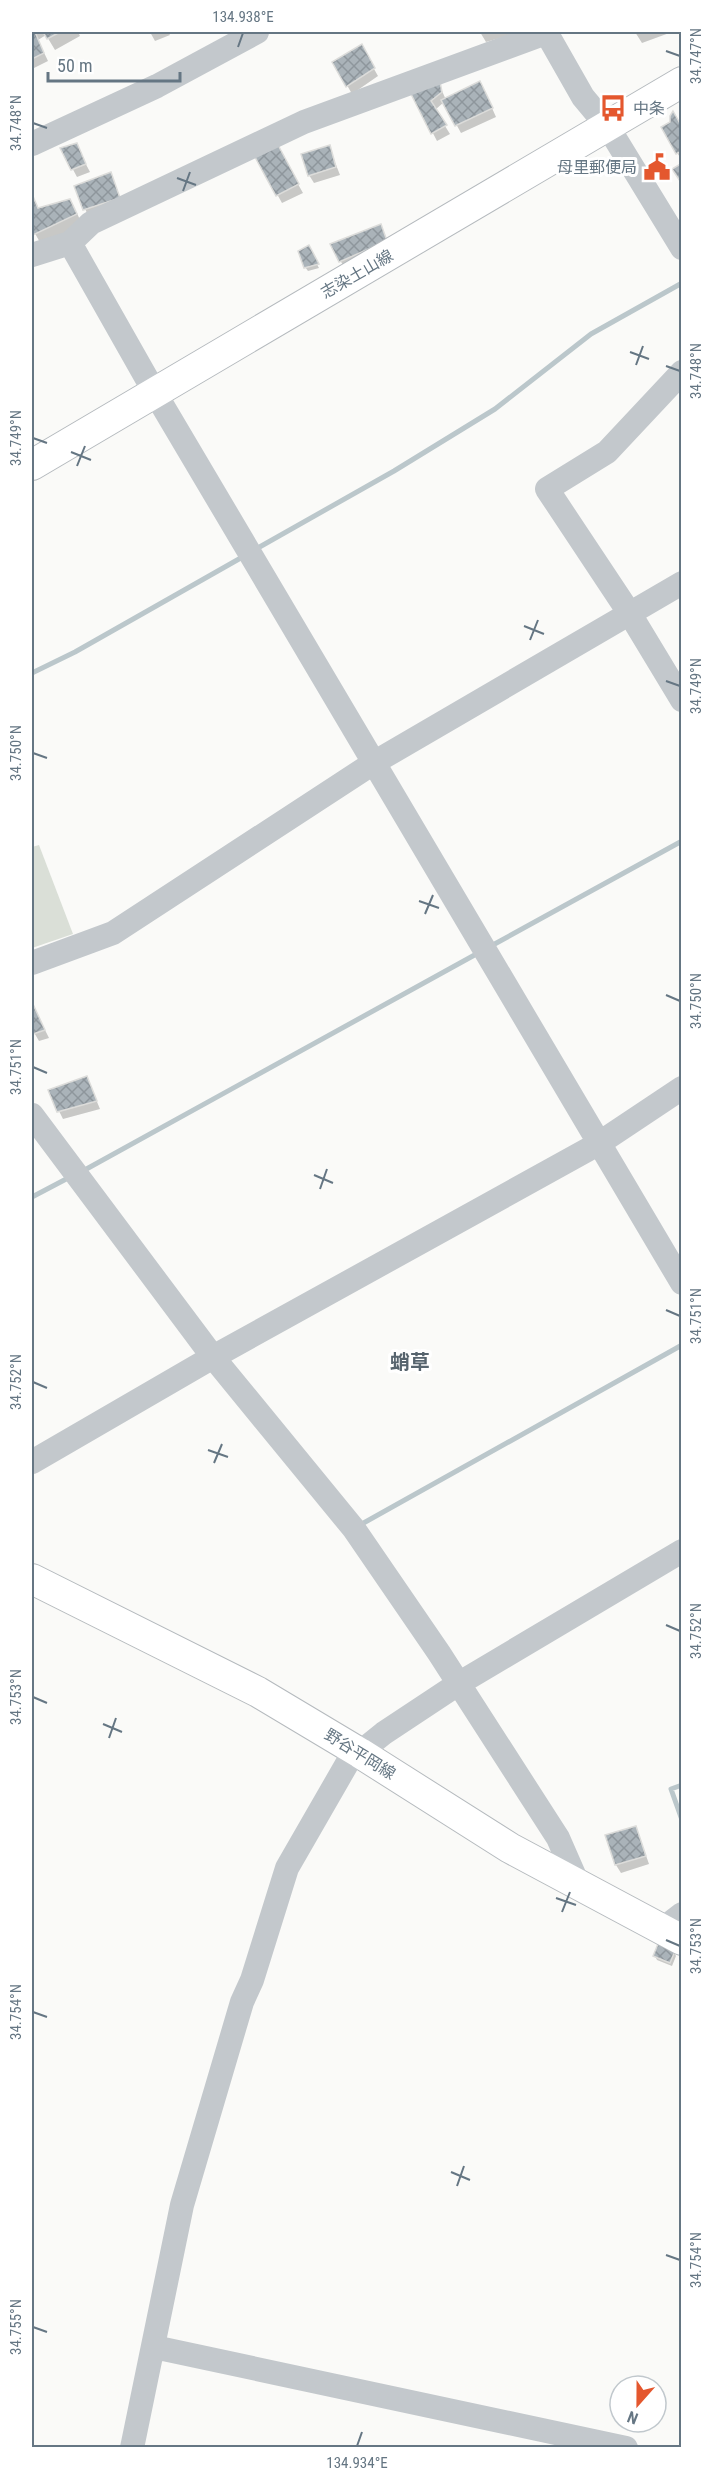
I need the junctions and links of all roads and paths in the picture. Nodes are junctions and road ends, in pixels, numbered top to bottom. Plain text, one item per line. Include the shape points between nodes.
1 (257, 32) edge
2 (546, 32) edge
3 (681, 82) edge
4 (608, 127) junction
5 (32, 144) edge
6 (70, 243) junction
7 (681, 249) edge
8 (32, 255) edge
9 (681, 372) edge
10 (155, 393) junction
11 (32, 465) edge
12 (681, 583) edge
13 (630, 614) junction
14 (681, 699) edge
15 (375, 762) junction
16 (32, 963) edge
17 (681, 1088) edge
18 (32, 1115) edge
19 (598, 1144) junction
20 (681, 1283) edge
21 (213, 1357) junction
22 (32, 1462) edge
23 (681, 1551) edge
24 (32, 1580) edge
25 (458, 1684) junction
26 (360, 1753) junction
27 (579, 1886) junction
28 (674, 1928) edge
29 (154, 2347) junction
30 (132, 2448) edge
31 (626, 2448) edge

1 - 5 street via 157,86
2 - 4 street via 583,97
2 - 6 street via 304,122 90,223
3 - 4 main road, 志染土山線
4 - 7 street
4 - 10 main road, 志染土山線
6 - 8 street
6 - 10 street
9 - 13 street via 607,452 547,489
10 - 11 main road, 志染土山線
10 - 15 street
12 - 13 street
13 - 14 street
13 - 15 street
15 - 16 street via 113,933
15 - 19 street
17 - 19 street
18 - 21 street
19 - 20 street
19 - 21 street
21 - 22 street
21 - 25 street via 354,1529
23 - 25 street
24 - 26 main road, 野谷平岡線 via 258,1692
25 - 26 street via 384,1732
25 - 27 street via 558,1838
26 - 27 main road, 野谷平岡線 via 510,1848
26 - 29 street via 348,1762 288,1868 242,2002 183,2199
27 - 28 main road, 野谷平岡線
29 - 30 street
29 - 31 street

